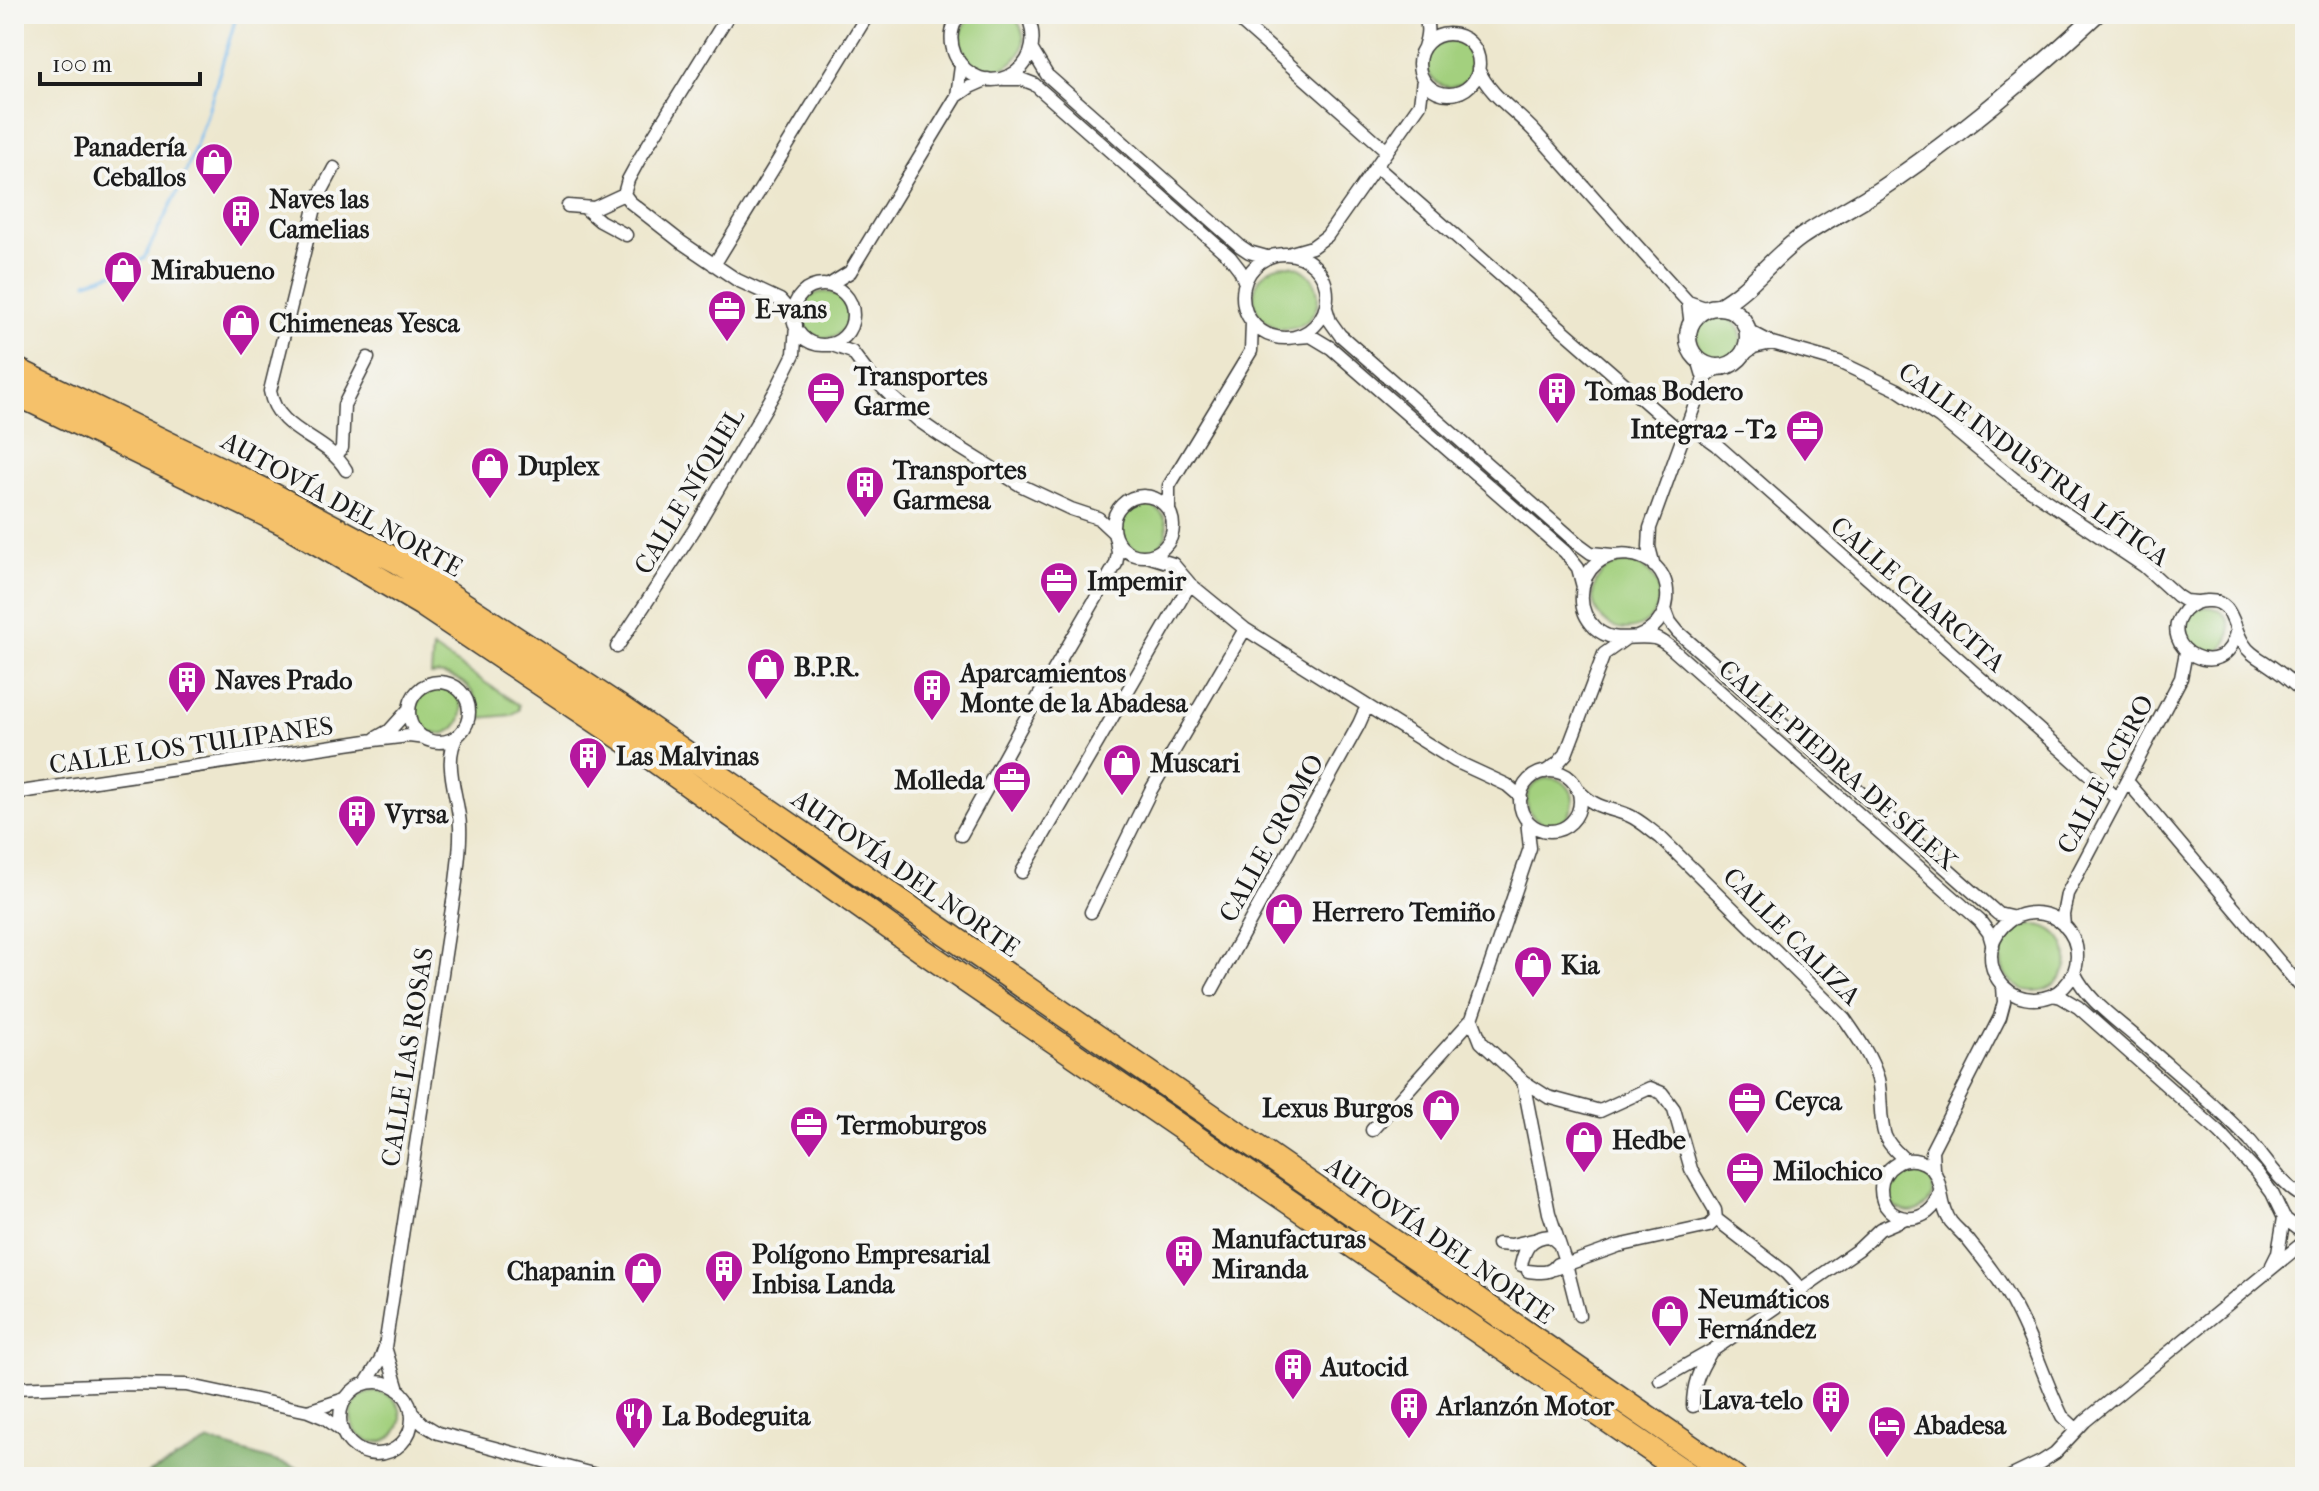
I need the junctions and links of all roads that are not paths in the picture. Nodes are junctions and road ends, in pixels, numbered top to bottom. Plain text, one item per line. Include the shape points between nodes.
1 (729, 14) edge
2 (868, 14) edge
3 (960, 14) edge
4 (1232, 14) edge
5 (2097, 14) edge
6 (1029, 16) edge
7 (1425, 18) edge
8 (951, 20) edge
9 (1448, 34) junction
10 (1424, 47) junction
11 (1032, 50) junction
12 (961, 66) junction
13 (1478, 69) junction
14 (988, 79) junction
15 (1004, 79) junction
16 (1423, 79) junction
17 (1464, 89) junction
18 (1444, 93) junction
19 (1492, 93) junction
20 (957, 96) junction
21 (1420, 104) junction
22 (1387, 151) junction
23 (1377, 167) junction
24 (334, 168) dead end
25 (624, 194) junction
26 (568, 206) dead end
27 (586, 209) junction
28 (626, 235) dead end
29 (1327, 236) junction
30 (1291, 253) junction
31 (1267, 257) junction
32 (714, 265) junction
33 (1319, 269) junction
34 (850, 272) junction
35 (1752, 282) junction
36 (1245, 283) junction
37 (829, 285) junction
38 (803, 293) junction
39 (848, 298) junction
40 (780, 300) junction
41 (1688, 302) junction
42 (1326, 308) junction
43 (1713, 308) junction
44 (795, 321) junction
45 (1252, 322) junction
46 (1743, 323) junction
47 (851, 325) junction
48 (1691, 326) junction
49 (1297, 337) junction
50 (1279, 338) junction
51 (1772, 343) junction
52 (827, 344) junction
53 (1251, 351) junction
54 (852, 352) junction
55 (14, 353) edge
56 (794, 354) junction
57 (1740, 357) junction
58 (368, 358) dead end
59 (1698, 359) junction
60 (1719, 367) junction
61 (14, 369) edge
62 (1704, 379) junction
63 (14, 392) edge
64 (1686, 430) junction
65 (336, 456) junction
66 (346, 470) dead end
67 (1169, 486) junction
68 (1147, 496) junction
69 (1121, 504) junction
70 (1169, 511) junction
71 (1098, 518) junction
72 (1650, 528) junction
73 (1114, 536) junction
74 (1171, 537) junction
75 (1619, 554) junction
76 (1145, 556) junction
77 (399, 562) junction
78 (1116, 564) junction
79 (1173, 564) junction
80 (1654, 566) junction
81 (1190, 584) junction
82 (1583, 587) junction
83 (2177, 596) junction
84 (2197, 602) junction
85 (1665, 609) junction
86 (2179, 619) junction
87 (1595, 628) junction
88 (1245, 629) junction
89 (2236, 632) junction
90 (1631, 638) junction
91 (617, 647) dead end
92 (2186, 652) junction
93 (2226, 653) junction
94 (1604, 654) junction
95 (2253, 655) junction
96 (2202, 659) junction
97 (2183, 674) junction
98 (2305, 694) edge
99 (1367, 706) junction
100 (409, 709) junction
101 (458, 735) junction
102 (427, 739) junction
103 (374, 740) junction
104 (1566, 754) junction
105 (1545, 772) junction
106 (452, 773) junction
107 (1530, 780) junction
108 (2127, 781) junction
109 (1574, 784) junction
110 (1507, 785) junction
111 (14, 793) edge
112 (1521, 797) junction
113 (2117, 799) junction
114 (1598, 807) junction
115 (1574, 819) junction
116 (1527, 820) junction
117 (1551, 831) junction
118 (961, 835) dead end
119 (1530, 848) junction
120 (1022, 872) dead end
121 (2067, 894) junction
122 (1091, 912) dead end
123 (2041, 914) junction
124 (2015, 918) junction
125 (2064, 926) junction
126 (1993, 947) junction
127 (2074, 972) junction
128 (2003, 986) junction
129 (1212, 990) dead end
130 (2305, 992) edge
131 (2052, 995) junction
132 (2029, 999) junction
133 (2000, 1017) junction
134 (1472, 1019) junction
135 (1523, 1081) junction
136 (1548, 1097) junction
137 (1530, 1115) junction
138 (1372, 1130) dead end
139 (1891, 1146) junction
140 (1932, 1150) junction
141 (1908, 1160) junction
142 (1933, 1169) junction
143 (1886, 1173) junction
144 (1940, 1191) junction
145 (2301, 1196) edge
146 (1883, 1200) junction
147 (2305, 1206) edge
148 (1549, 1213) junction
149 (1926, 1215) junction
150 (1906, 1218) junction
151 (2284, 1218) junction
152 (1716, 1219) junction
153 (1949, 1220) junction
154 (1880, 1229) junction
155 (2305, 1234) edge
156 (1536, 1238) junction
157 (2305, 1241) edge
158 (1498, 1244) dead end
159 (1560, 1247) junction
160 (1560, 1267) junction
161 (2270, 1269) junction
162 (1801, 1289) junction
163 (1579, 1315) dead end
164 (385, 1347) junction
165 (1713, 1350) junction
166 (1660, 1380) dead end
167 (366, 1383) junction
168 (14, 1388) edge
169 (398, 1390) junction
170 (345, 1399) junction
171 (1693, 1406) dead end
172 (308, 1411) junction
173 (411, 1412) junction
174 (2076, 1429) junction
175 (341, 1430) junction
176 (438, 1433) junction
177 (404, 1441) junction
178 (604, 1477) edge
179 (1688, 1477) edge
180 (1734, 1477) edge
181 (2010, 1477) edge

1 - 25 street via 640,158
2 - 32 street
3 - 8 street
4 - 22 street
5 - 35 street via 1989,109 1878,190 1802,237
6 - 11 street
7 - 9 street
7 - 10 street
8 - 12 street via 953,50
9 - 10 street
9 - 13 street via 1471,44
10 - 16 street via 1419,65
11 - 15 street via 1018,72
11 - 31 street via 1047,75 1240,246
12 - 14 street
12 - 20 street
13 - 17 street
13 - 19 street
14 - 15 street
14 - 20 street
15 - 36 street via 1034,84 1230,257
16 - 18 street
16 - 21 street
17 - 18 street
17 - 19 street
18 - 21 street
19 - 41 street via 1526,122
20 - 34 street
21 - 22 street
22 - 23 street
23 - 29 street
23 - 64 street, CALLE CUARCITA
24 - 65 street via 318,198 270,391 284,419
25 - 27 street
25 - 32 street
26 - 27 street
27 - 28 street
29 - 30 street
29 - 33 street
30 - 31 street
30 - 33 street
31 - 36 street
32 - 40 street
33 - 42 street via 1327,287
34 - 37 street
34 - 39 street
35 - 43 street
35 - 46 street via 1742,299
36 - 45 street via 1245,310
37 - 38 street
37 - 39 street
38 - 40 street
38 - 44 street
39 - 47 street
40 - 44 street
41 - 43 street
41 - 48 street
42 - 49 street via 1310,331
42 - 75 street via 1340,335 1564,532 1591,553
43 - 46 street via 1731,310
43 - 48 street via 1698,315
44 - 52 street via 808,340
44 - 56 street, CALLE NÍQUEL
45 - 50 street
45 - 53 street
46 - 51 street, CALLE INDUSTRIA LÍTICA
46 - 57 street via 1746,347
47 - 52 street via 845,335
47 - 54 street
48 - 59 street via 1690,344
49 - 50 street
49 - 82 street via 1311,336 1331,348 1553,542 1578,568
50 - 53 street
51 - 57 street
51 - 83 street, CALLE INDUSTRIA LÍTICA via 1839,362 1909,397 2014,479 2144,566
52 - 54 street
52 - 56 street via 806,346
53 - 67 street
54 - 71 street via 891,396 941,436 1020,485
55 - 77 highway via 203,442 330,513
56 - 91 street, CALLE NÍQUEL via 694,530
57 - 60 street
58 - 65 street via 344,405 342,448
59 - 60 street
59 - 62 street
60 - 62 street
61 - 77 highway, AUTOVÍA DEL NORTE
62 - 64 street
63 - 179 highway, AUTOVÍA DEL NORTE via 252,506 491,649
64 - 72 street
64 - 113 street, CALLE CUARCITA via 1717,445
65 - 66 street
67 - 68 street
67 - 70 street
68 - 69 street
68 - 70 street
69 - 71 street
69 - 73 street via 1113,520
70 - 74 street
71 - 73 street
72 - 75 street
72 - 80 street
73 - 76 street via 1127,552
73 - 78 street
74 - 76 street via 1159,552
74 - 79 street
75 - 80 street
75 - 82 street via 1595,565
76 - 78 street
76 - 79 street
77 - 180 highway, AUTOVÍA DEL NORTE via 619,707
78 - 118 street
79 - 81 street
80 - 85 street via 1665,586
81 - 88 street
81 - 120 street
82 - 87 street via 1583,609
83 - 84 street, CALLE INDUSTRIA LÍTICA
83 - 86 street, CALLE INDUSTRIA LÍTICA
84 - 86 street
84 - 89 street via 2223,606 2233,617
85 - 90 street via 1647,633
85 - 124 street, CALLE PIEDRA DE SÍLEX via 1678,632 1962,883 1998,914
86 - 92 street via 2178,637
87 - 90 street via 1608,636
87 - 94 street
88 - 99 street
88 - 122 street via 1151,790
89 - 93 street
89 - 95 street
90 - 94 street
90 - 126 street, CALLE PIEDRA DE SÍLEX via 1657,638 1670,647 1980,921
92 - 96 street
92 - 97 street, CALLE ACERO
93 - 95 street
93 - 96 street
94 - 104 street
95 - 98 street
96 - 97 street, CALLE ACERO
97 - 108 street, CALLE ACERO
99 - 110 street via 1455,761
99 - 129 street, CALLE CROMO
100 - 101 street via 420,688 450,683 469,706 466,726
100 - 102 street via 413,726
100 - 103 street, CALLE LOS TULIPANES
101 - 102 street via 439,742
101 - 106 street, CALLE LAS ROSAS via 452,745
102 - 103 street, CALLE LOS TULIPANES
102 - 106 street, CALLE LAS ROSAS
103 - 111 street, CALLE LOS TULIPANES
104 - 105 street
104 - 109 street
105 - 107 street
105 - 109 street via 1561,774
106 - 164 street, CALLE LAS ROSAS via 460,852
107 - 110 street
107 - 112 street
108 - 113 street, CALLE ACERO
108 - 130 street
109 - 114 street, CALLE CALIZA
109 - 115 street via 1580,804
110 - 112 street
112 - 116 street
113 - 121 street, CALLE ACERO
114 - 115 street
114 - 139 street, CALLE CALIZA via 1629,816 1660,837 1844,1018 1872,1063 1884,1134
115 - 117 street
116 - 117 street
116 - 119 street
117 - 119 street
119 - 134 street
121 - 123 street, CALLE ACERO
121 - 125 street, CALLE ACERO
123 - 124 street
123 - 125 street
124 - 126 street via 1999,932
125 - 127 street via 2076,950
126 - 128 street via 1993,968
127 - 131 street
127 - 145 street via 2088,995 2233,1125
128 - 132 street
128 - 133 street
131 - 132 street
131 - 151 street via 2078,1007 2204,1118 2258,1174
132 - 133 street
133 - 140 street
134 - 135 street via 1481,1042
134 - 138 street
135 - 136 street
135 - 137 street
136 - 137 street
136 - 152 street via 1600,1111 1650,1088 1662,1093 1674,1109 1691,1169
137 - 148 street
139 - 141 street
139 - 143 street, CALLE CALIZA
140 - 141 street
140 - 142 street
141 - 142 street
141 - 143 street
142 - 144 street
143 - 146 street
144 - 149 street
144 - 153 street
145 - 147 street
146 - 150 street via 1890,1211
146 - 154 street
148 - 156 street via 1547,1228
148 - 159 street
149 - 150 street
149 - 153 street
150 - 154 street
151 - 155 street
151 - 161 street
152 - 160 street via 1709,1226 1618,1246
152 - 162 street
153 - 174 street via 2014,1305 2062,1416
154 - 162 street
156 - 158 street
156 - 159 street via 1550,1236
156 - 160 street via 1525,1248 1525,1268 1543,1273
157 - 161 street
159 - 160 street
160 - 163 street
161 - 174 street
162 - 165 street
164 - 167 street, CALLE LAS ROSAS
164 - 169 street, CALLE LAS ROSAS
165 - 166 street
165 - 171 street via 1696,1377
167 - 169 street
167 - 170 street
168 - 172 street via 186,1385
169 - 173 street
170 - 172 street
170 - 175 street
172 - 175 street
173 - 176 street
173 - 177 street
174 - 181 street via 2055,1453
175 - 177 street via 352,1446 373,1454 384,1454
176 - 177 street
176 - 178 street

